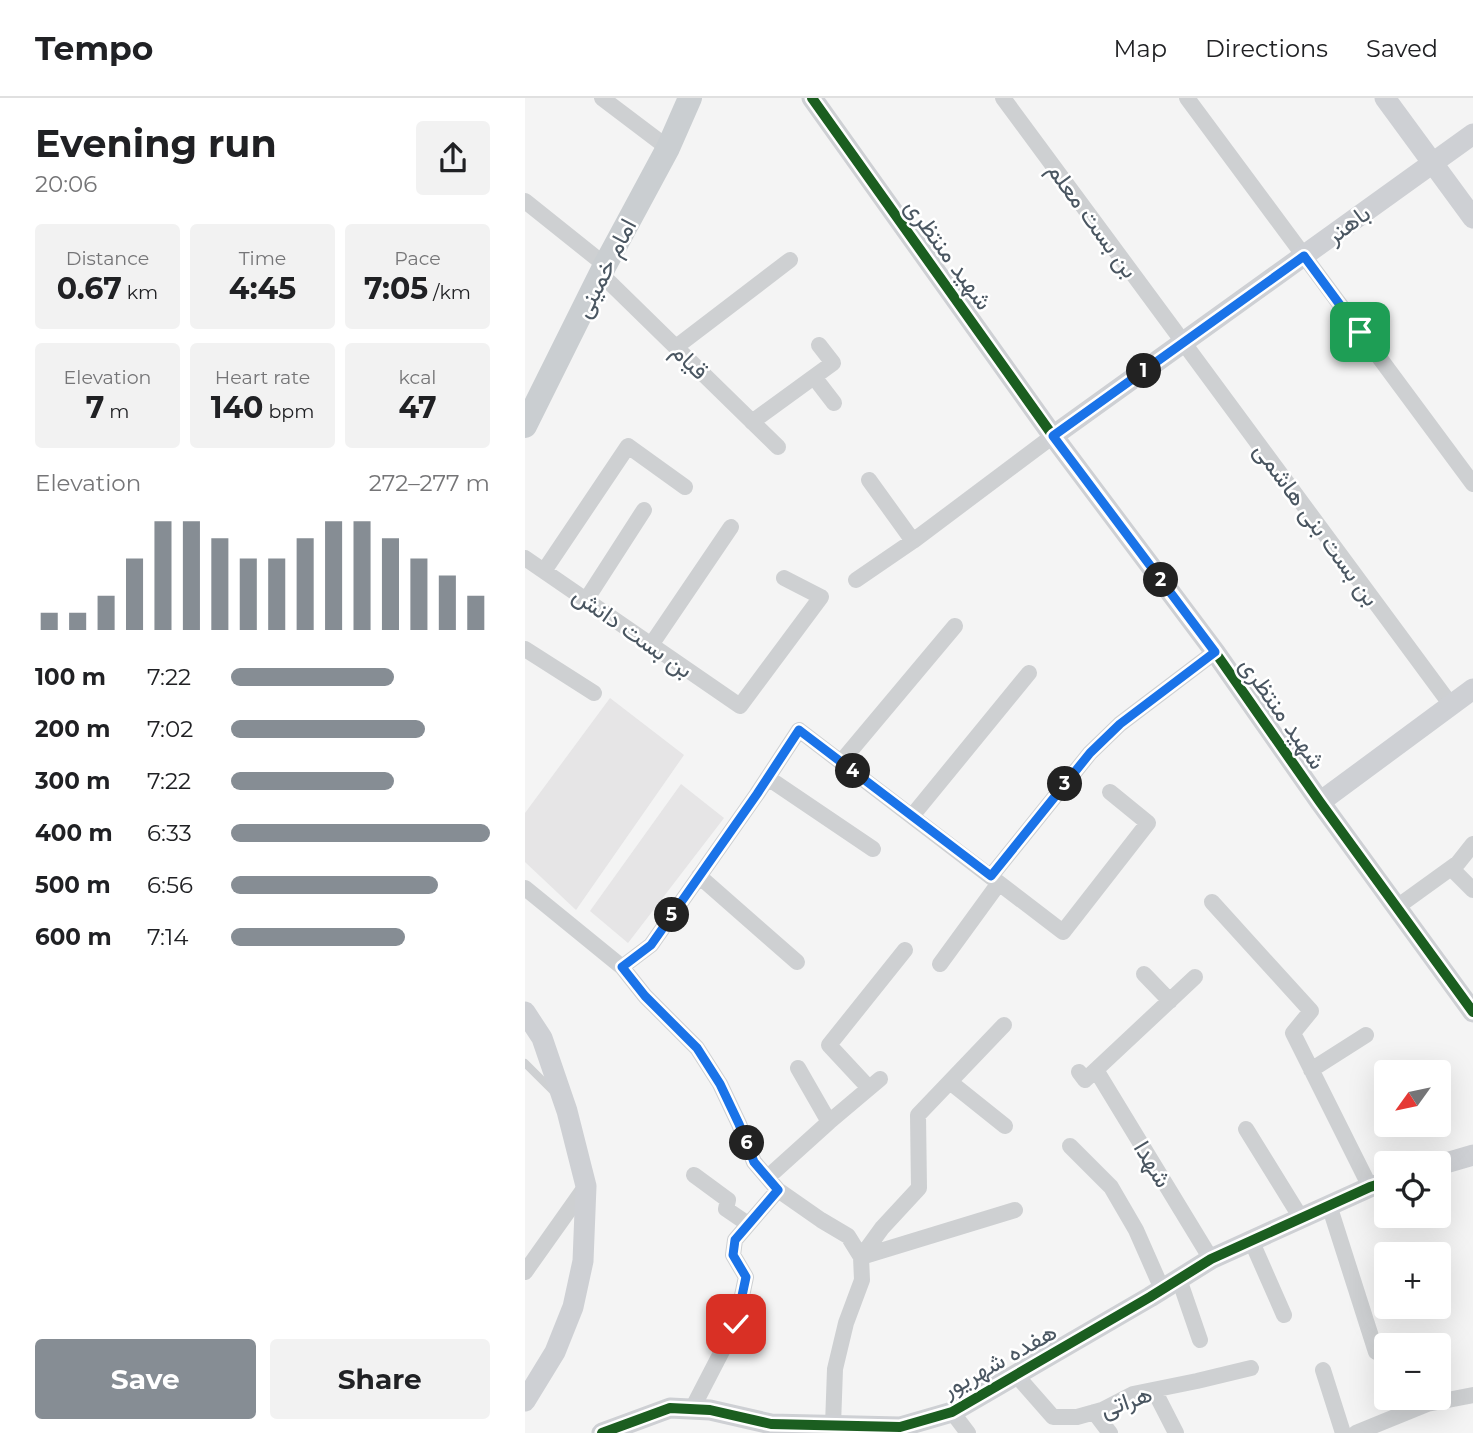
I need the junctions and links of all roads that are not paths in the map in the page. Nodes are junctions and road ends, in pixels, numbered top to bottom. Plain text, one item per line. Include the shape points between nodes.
1 (602, 98) edge
2 (812, 98) edge
3 (1003, 98) edge
4 (1187, 98) edge
5 (1385, 98) edge
6 (690, 102) edge
7 (1473, 134) edge
8 (668, 148) junction
9 (1433, 163) junction
10 (525, 201) edge
11 (1473, 218) edge
12 (1304, 256) junction
13 (790, 260) dead end
14 (603, 270) junction
15 (1183, 343) junction
16 (819, 345) dead end
17 (676, 348) junction
18 (814, 377) junction
19 (835, 403) dead end
20 (753, 422) junction
21 (525, 426) edge
22 (1053, 436) junction
23 (778, 447) dead end
24 (869, 480) dead end
25 (1473, 484) edge
26 (685, 487) dead end
27 (644, 510) dead end
28 (731, 527) dead end
29 (913, 541) junction
30 (525, 558) edge
31 (544, 571) junction
32 (784, 578) dead end
33 (856, 580) dead end
34 (586, 600) junction
35 (955, 626) dead end
36 (651, 645) junction
37 (525, 649) edge
38 (1215, 652) junction
39 (1029, 673) dead end
40 (1473, 689) edge
41 (594, 693) dead end
42 (1451, 705) junction
43 (841, 762) junction
44 (768, 778) junction
45 (1110, 792) dead end
46 (1320, 802) junction
47 (912, 816) junction
48 (1473, 844) edge
49 (873, 849) dead end
50 (1451, 868) junction
51 (699, 877) junction
52 (995, 879) junction
53 (525, 888) edge
54 (1473, 890) edge
55 (1212, 902) dead end
56 (1397, 907) junction
57 (905, 950) dead end
58 (797, 962) dead end
59 (940, 964) dead end
60 (622, 967) junction
61 (1144, 974) dead end
62 (1195, 977) dead end
63 (1170, 1001) junction
64 (525, 1012) edge
65 (1473, 1012) edge
66 (1004, 1026) dead end
67 (1366, 1035) dead end
68 (525, 1063) edge
69 (798, 1068) dead end
70 (1096, 1070) junction
71 (1311, 1070) junction
72 (1079, 1072) dead end
73 (950, 1082) junction
74 (563, 1101) junction
75 (829, 1122) junction
76 (1005, 1126) dead end
77 (1246, 1129) dead end
78 (1070, 1146) dead end
79 (1473, 1154) edge
80 (1451, 1161) edge
81 (694, 1175) dead end
82 (1374, 1177) edge
83 (773, 1184) junction
84 (586, 1186) junction
85 (1374, 1186) edge
86 (1329, 1205) junction
87 (1015, 1210) dead end
88 (1301, 1218) junction
89 (748, 1224) junction
90 (1251, 1240) junction
91 (861, 1257) junction
92 (1210, 1259) junction
93 (525, 1272) edge
94 (1171, 1284) junction
95 (1284, 1315) dead end
96 (1200, 1340) dead end
97 (1374, 1346) edge
98 (1251, 1368) dead end
99 (1323, 1370) dead end
100 (1017, 1376) junction
101 (1154, 1390) junction
102 (1473, 1395) edge
103 (525, 1401) edge
104 (692, 1409) junction
105 (952, 1412) junction
106 (1094, 1412) junction
107 (742, 1425) edge
108 (821, 1428) edge
109 (603, 1433) edge
110 (968, 1433) edge
111 (1110, 1433) edge
112 (1176, 1433) edge
113 (1343, 1433) edge
114 (1356, 1433) edge

1 - 8 street
2 - 22 street, شهید منتظری
3 - 15 street, بن بست معلم
4 - 12 street
5 - 9 street
6 - 8 main road, امام خمینی
7 - 9 street, باهنر
8 - 14 main road, امام خمینی
9 - 11 street
9 - 12 street, باهنر
10 - 14 street, قیام
12 - 15 street, باهنر
12 - 25 street
13 - 17 street
14 - 17 street, قیام
14 - 21 main road, امام خمینی
15 - 22 street, باهنر
15 - 42 street, بن بست بنی هاشمی
16 - 18 street via 833,363
17 - 20 street, قیام
18 - 19 street
18 - 20 street
20 - 23 street, قیام
22 - 29 street
22 - 38 street, شهید منتظری
24 - 29 street
26 - 31 street via 628,446
27 - 34 street
28 - 36 street
29 - 33 street
30 - 31 street, بن بست دانش
31 - 34 street, بن بست دانش
32 - 36 street, بن بست دانش via 821,597 740,706
34 - 36 street, بن بست دانش
35 - 43 street
37 - 41 street
38 - 46 street, شهید منتظری
38 - 52 street via 1120,724 1090,753
39 - 47 street
40 - 42 street
42 - 46 street
43 - 44 street via 799,730
43 - 47 street
44 - 49 street
44 - 51 street
45 - 52 street via 1148,823 1063,932
46 - 56 street, شهید منتظری
47 - 52 street
48 - 50 street
50 - 54 street
50 - 56 street
51 - 58 street
51 - 60 street via 651,945
52 - 59 street
53 - 60 street
55 - 71 street via 1311,1011 1293,1033
56 - 65 street, شهید منتظری
57 - 75 street via 829,1045 875,1084
60 - 83 street via 697,1048 720,1084 754,1162
61 - 63 street
62 - 63 street
63 - 70 street
64 - 74 street via 542,1038
66 - 73 street
67 - 71 street
68 - 74 lane
69 - 75 street
70 - 72 street via 1085,1080
70 - 92 street, شهدا
71 - 82 street
73 - 76 street
73 - 91 street via 918,1115 919,1188
74 - 84 street
75 - 83 street
77 - 88 street
78 - 94 street via 1111,1187
79 - 80 street
81 - 89 street via 728,1200 726,1209
83 - 89 street
83 - 91 street via 848,1236
84 - 93 street
84 - 103 street via 583,1261 573,1307 555,1352
85 - 86 street, هفده شهریور
86 - 88 street, هفده شهریور
86 - 97 street
87 - 91 street
88 - 90 street, هفده شهریور
89 - 104 street via 735,1240 733,1255 746,1277 736,1324
90 - 92 street, هفده شهریور
90 - 95 street
91 - 108 street via 862,1280 846,1322
92 - 94 street, هفده شهریور
94 - 96 street
94 - 100 street, هفده شهریور
98 - 101 street, هراتی
99 - 113 street
100 - 105 street, هفده شهریور
100 - 106 street, هراتی via 1053,1417
101 - 106 street, هراتی
101 - 112 street
102 - 114 street via 1427,1404
104 - 107 street, هفده شهریور via 710,1410
104 - 109 street, هفده شهریور via 670,1408
105 - 108 street, هفده شهریور via 900,1427
105 - 110 street
106 - 111 street
107 - 108 street, هفده شهریور

